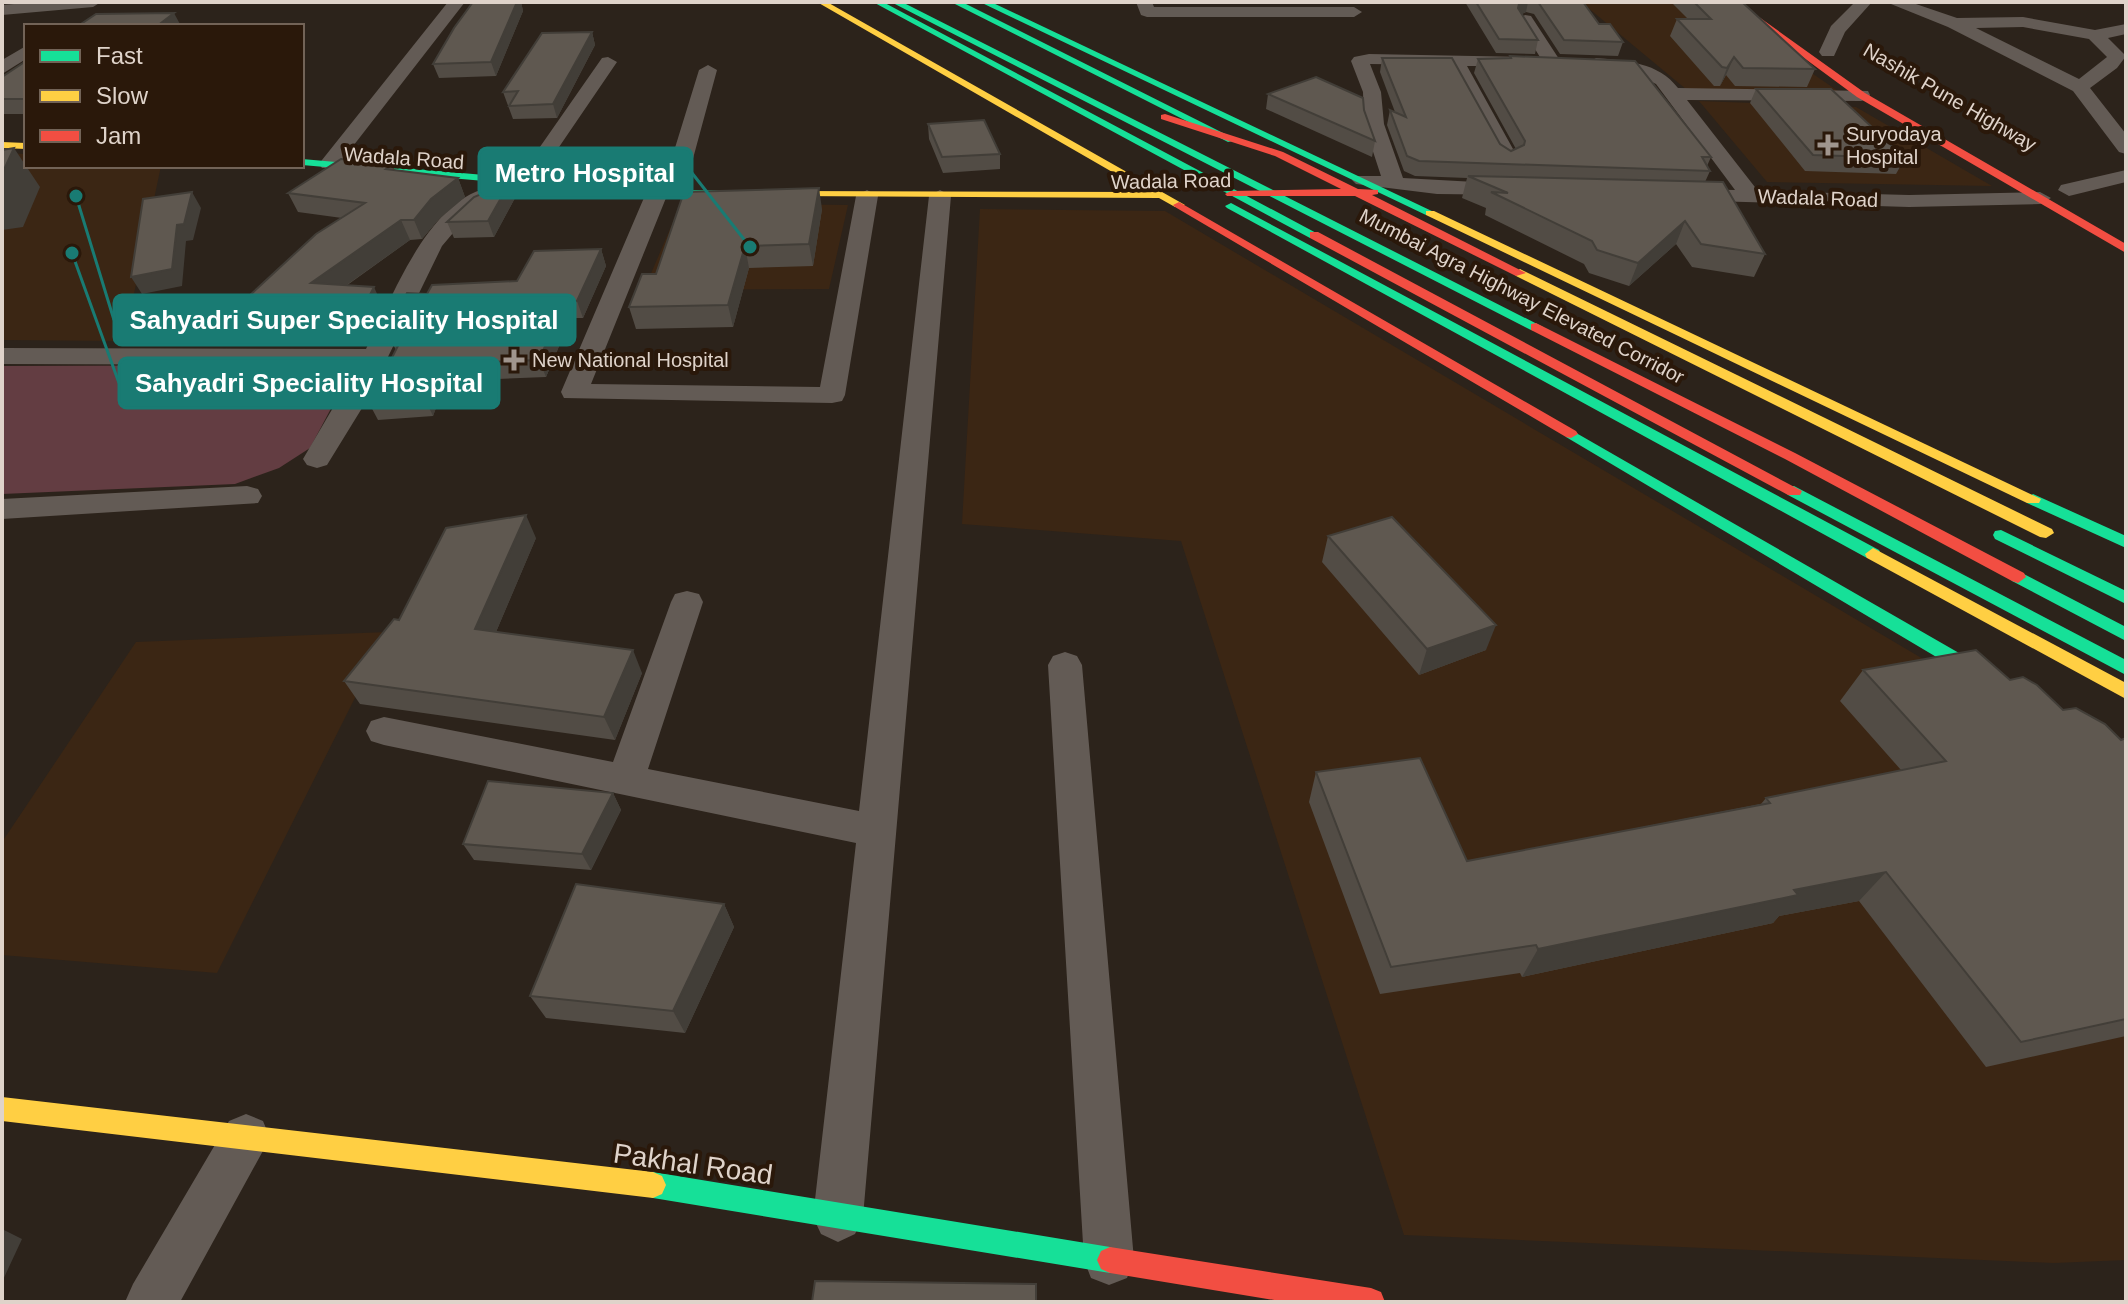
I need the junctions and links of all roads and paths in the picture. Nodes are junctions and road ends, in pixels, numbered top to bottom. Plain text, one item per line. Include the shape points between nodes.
1 (94, 2) edge
2 (457, 2) edge
3 (821, 2) edge
4 (877, 2) edge
5 (895, 2) edge
6 (932, 2) edge
7 (955, 2) edge
8 (984, 2) edge
9 (1144, 2) edge
10 (1732, 2) edge
11 (1758, 2) edge
12 (1864, 2) edge
13 (1894, 2) edge
14 (2, 10) edge
15 (1354, 13) edge
16 (73, 18) dead end
17 (1525, 20) edge
18 (1954, 23) junction
19 (2126, 29) edge
20 (2095, 35) junction
21 (24, 52) edge
22 (1828, 52) junction
23 (2121, 56) edge
24 (1455, 60) junction
25 (608, 62) dead end
26 (1565, 62) junction
27 (1855, 68) dead end
28 (2, 69) edge
29 (708, 70) dead end
30 (2080, 87) junction
31 (1672, 94) junction
32 (1861, 95) junction
33 (1163, 116) junction
34 (1138, 126) junction
35 (2, 132) edge
36 (24, 133) edge
37 (2, 145) edge
38 (24, 146) edge
39 (2126, 148) edge
40 (304, 150) edge
41 (334, 158) junction
42 (1508, 158) edge
43 (304, 162) edge
44 (528, 175) junction
45 (2126, 176) edge
46 (677, 177) junction
47 (1211, 180) junction
48 (1313, 180) junction
49 (1363, 180) junction
50 (1137, 182) junction
51 (2062, 186) joint
52 (1390, 188) junction
53 (1336, 191) junction
54 (1531, 191) edge
55 (657, 193) junction
56 (1238, 194) junction
57 (1657, 194) edge
58 (1162, 195) junction
59 (867, 196) junction
60 (940, 196) junction
61 (1751, 196) junction
62 (2040, 198) junction
63 (2092, 202) dead end
64 (1350, 210) dead end
65 (2126, 249) edge
66 (2, 356) edge
67 (373, 357) junction
68 (317, 459) dead end
69 (247, 496) dead end
70 (2, 509) edge
71 (1985, 527) dead end
72 (2126, 543) edge
73 (2069, 544) dead end
74 (2126, 586) edge
75 (2126, 598) edge
76 (687, 602) dead end
77 (2126, 635) edge
78 (1065, 665) dead end
79 (2126, 668) edge
80 (2126, 692) edge
81 (2019, 696) edge
82 (384, 731) dead end
83 (626, 779) junction
84 (877, 831) junction
85 (2, 1109) edge
86 (246, 1138) junction
87 (838, 1217) junction
88 (1109, 1260) junction
89 (151, 1302) edge
90 (1371, 1302) edge

1 - 14 street
1 - 16 street
2 - 41 street
3 - 50 main road
4 - 47 main road
5 - 34 main road, Mumbai Agra Highway Elevated Corridor
6 - 33 main road, Mumbai Agra Highway Elevated Corridor
7 - 48 main road
8 - 49 main road
9 - 15 street via 1147,12
10 - 32 main road
11 - 22 main road, Nashik Pune Highway
12 - 22 street via 1837,30
13 - 18 street
17 - 26 street
18 - 20 street via 2023,22
18 - 30 street
19 - 20 street
20 - 23 street
21 - 28 street
22 - 27 main road, Nashik Pune Highway
23 - 30 street
24 - 26 street
24 - 42 street
24 - 52 street via 1367,53 1360,61 1372,92 1371,111
25 - 44 street
26 - 31 street via 1635,67 1662,80
29 - 46 street
30 - 39 street
31 - 32 street
31 - 61 street
32 - 62 main road
33 - 64 main road, Mumbai Agra Highway Elevated Corridor
33 - 73 main road via 1279,154
34 - 77 main road, Mumbai Agra Highway Elevated Corridor via 1790,456
34 - 80 main road via 1155,161
35 - 36 main road
37 - 38 main road
40 - 41 main road, Wadala Road
41 - 43 main road, Wadala Road
41 - 44 main road, Wadala Road
44 - 46 main road, Wadala Road
44 - 55 main road, Wadala Road
44 - 67 street via 465,206 446,223
45 - 51 street
46 - 50 main road, Wadala Road via 717,182
47 - 48 main road, Wadala Road
47 - 50 main road, Wadala Road
47 - 56 main road
48 - 49 main road, Wadala Road
48 - 53 main road
49 - 52 street, Wadala Road
50 - 58 main road
51 - 63 main road
52 - 53 main road, Wadala Road
52 - 54 street, Wadala Road
52 - 72 main road
53 - 56 main road, Wadala Road
53 - 74 main road
55 - 59 main road, Wadala Road
55 - 59 street via 574,392 832,395
56 - 58 main road, Wadala Road
56 - 79 main road
57 - 61 street, Wadala Road
58 - 60 main road, Wadala Road
58 - 81 main road
59 - 60 main road, Wadala Road
60 - 84 street
61 - 62 street, Wadala Road
62 - 65 main road
66 - 67 street
67 - 68 street
69 - 70 street
71 - 75 main road
76 - 83 street
78 - 88 street
82 - 83 street
83 - 84 street
84 - 87 street
85 - 86 main road, Pakhal Road
86 - 87 main road, Pakhal Road via 702,1191
86 - 89 street
87 - 88 main road, Pakhal Road
88 - 90 main road, Pakhal Road

